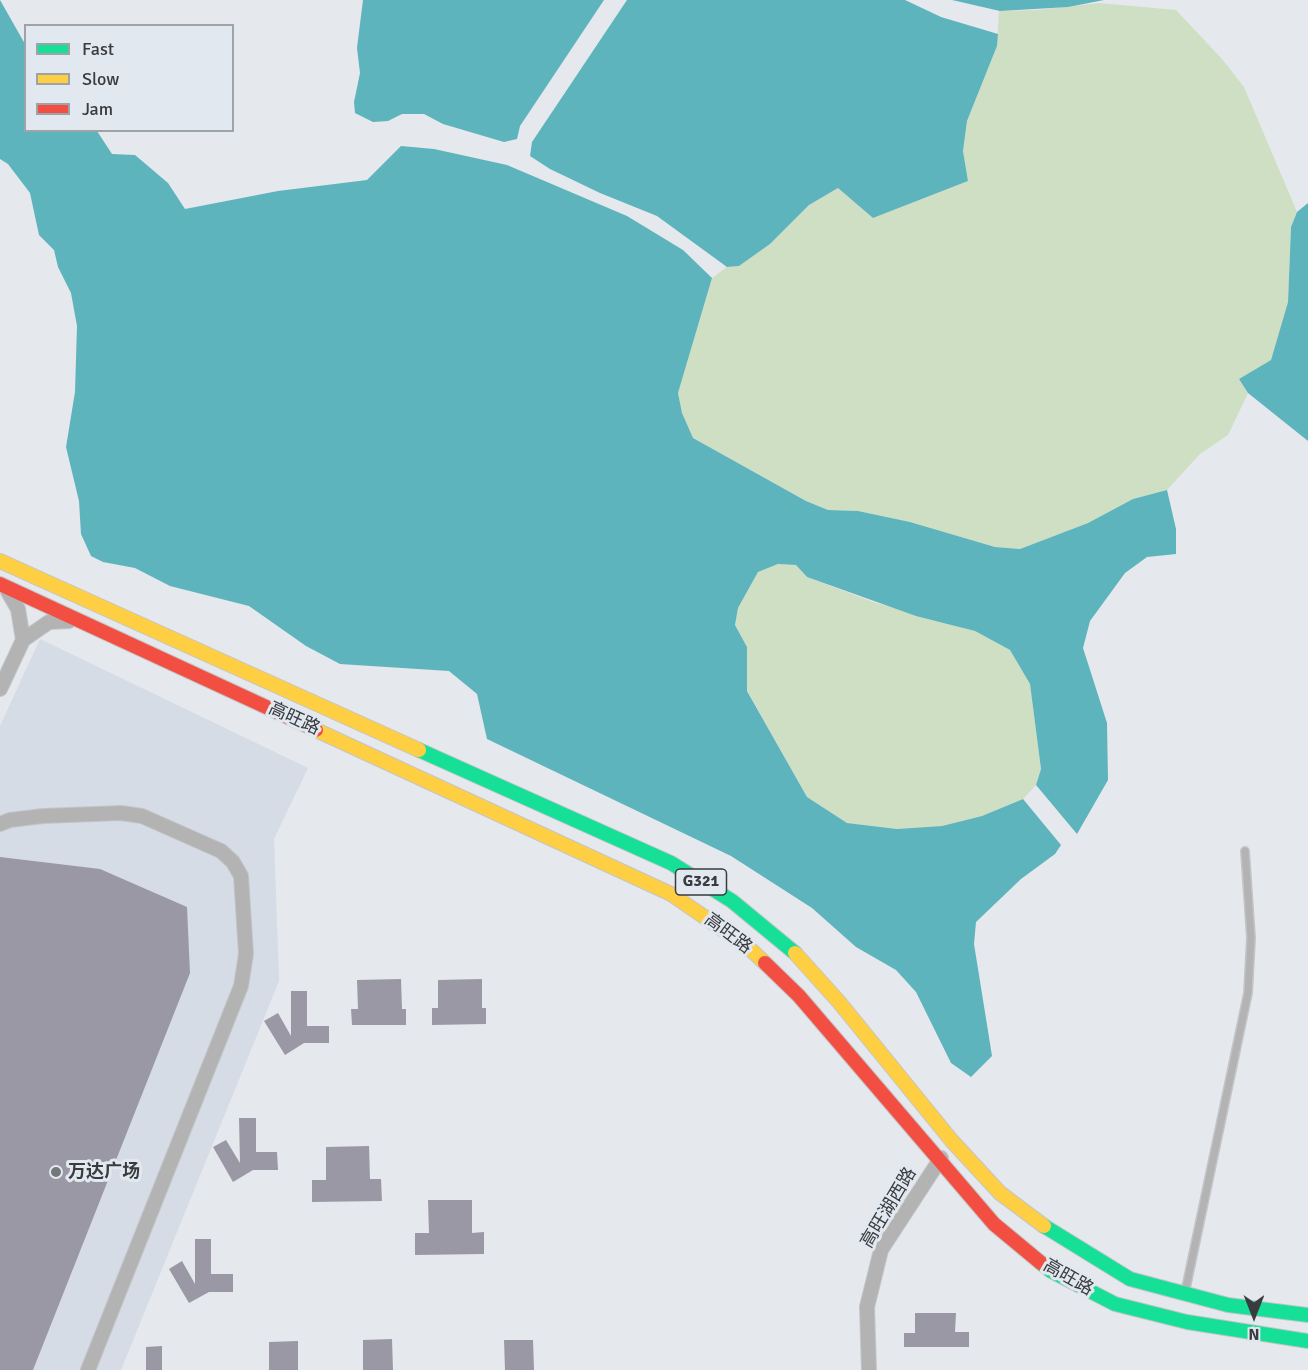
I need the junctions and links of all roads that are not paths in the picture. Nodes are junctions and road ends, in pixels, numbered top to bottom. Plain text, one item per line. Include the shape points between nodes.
1 (0, 561) edge
2 (2, 585) edge
3 (81, 620) junction
4 (23, 640) junction
5 (0, 689) edge
6 (0, 825) edge
7 (1245, 851) dead end
8 (952, 1141) junction
9 (939, 1161) junction
10 (1185, 1293) junction
11 (1308, 1316) edge
12 (1308, 1341) edge
13 (88, 1370) edge
14 (869, 1370) edge

1 - 8 highway, 高旺路 / G321 via 671,863 732,901 790,948
2 - 3 highway, 高旺路 / G321
2 - 4 street via 18,609
3 - 4 street via 50,622
3 - 9 highway, 高旺路 / G321 via 672,894 747,947 800,996
4 - 5 street
6 - 13 street via 43,816 142,816 221,851 234,862 241,876 246,954 241,986
7 - 10 lane via 1251,938 1248,993
8 - 9 street, 高旺湖西路
8 - 10 highway, 高旺路 / G321 via 1000,1193 1056,1236 1130,1278
9 - 12 highway, 高旺路 / G321 via 994,1224 1051,1271 1115,1304 1187,1322
9 - 14 street, 高旺湖西路 via 881,1250 867,1306
10 - 11 highway, 高旺路 / G321 via 1228,1305

